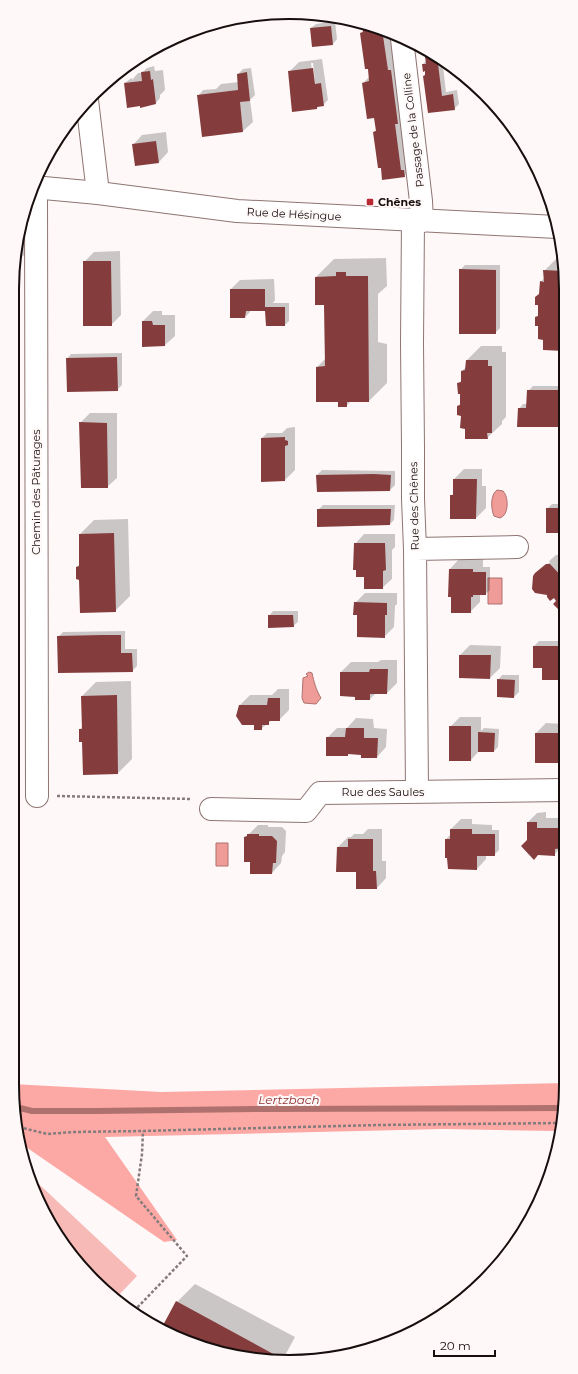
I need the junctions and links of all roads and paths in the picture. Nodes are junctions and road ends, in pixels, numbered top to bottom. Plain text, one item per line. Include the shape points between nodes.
1 (403, 45) edge
2 (88, 109) edge
3 (39, 188) edge
4 (98, 193) junction
5 (34, 200) edge
6 (418, 220) junction
7 (552, 227) edge
8 (517, 548) dead end
9 (415, 549) junction
10 (559, 790) edge
11 (417, 792) junction
12 (37, 796) joint
13 (211, 809) joint
14 (556, 1123) edge
15 (22, 1128) edge
16 (143, 1131) junction
17 (137, 1308) edge

1 - 6 street, Passage de la Colline via 421,201
2 - 4 street
3 - 4 street, Rue de Hésingue
4 - 6 street, Rue de Hésingue via 237,211
5 - 12 street, Chemin des Pâturages
6 - 7 street, Rue de Hésingue
6 - 9 street, Rue des Chênes via 412,344 412,499
8 - 9 street
9 - 11 street, Rue des Chênes
10 - 11 street, Rue des Saules
11 - 13 street, Rue des Saules via 320,793 306,811
12 - 13 path via 201,799
14 - 16 path
15 - 16 path via 46,1134
16 - 17 path via 136,1196 187,1256

